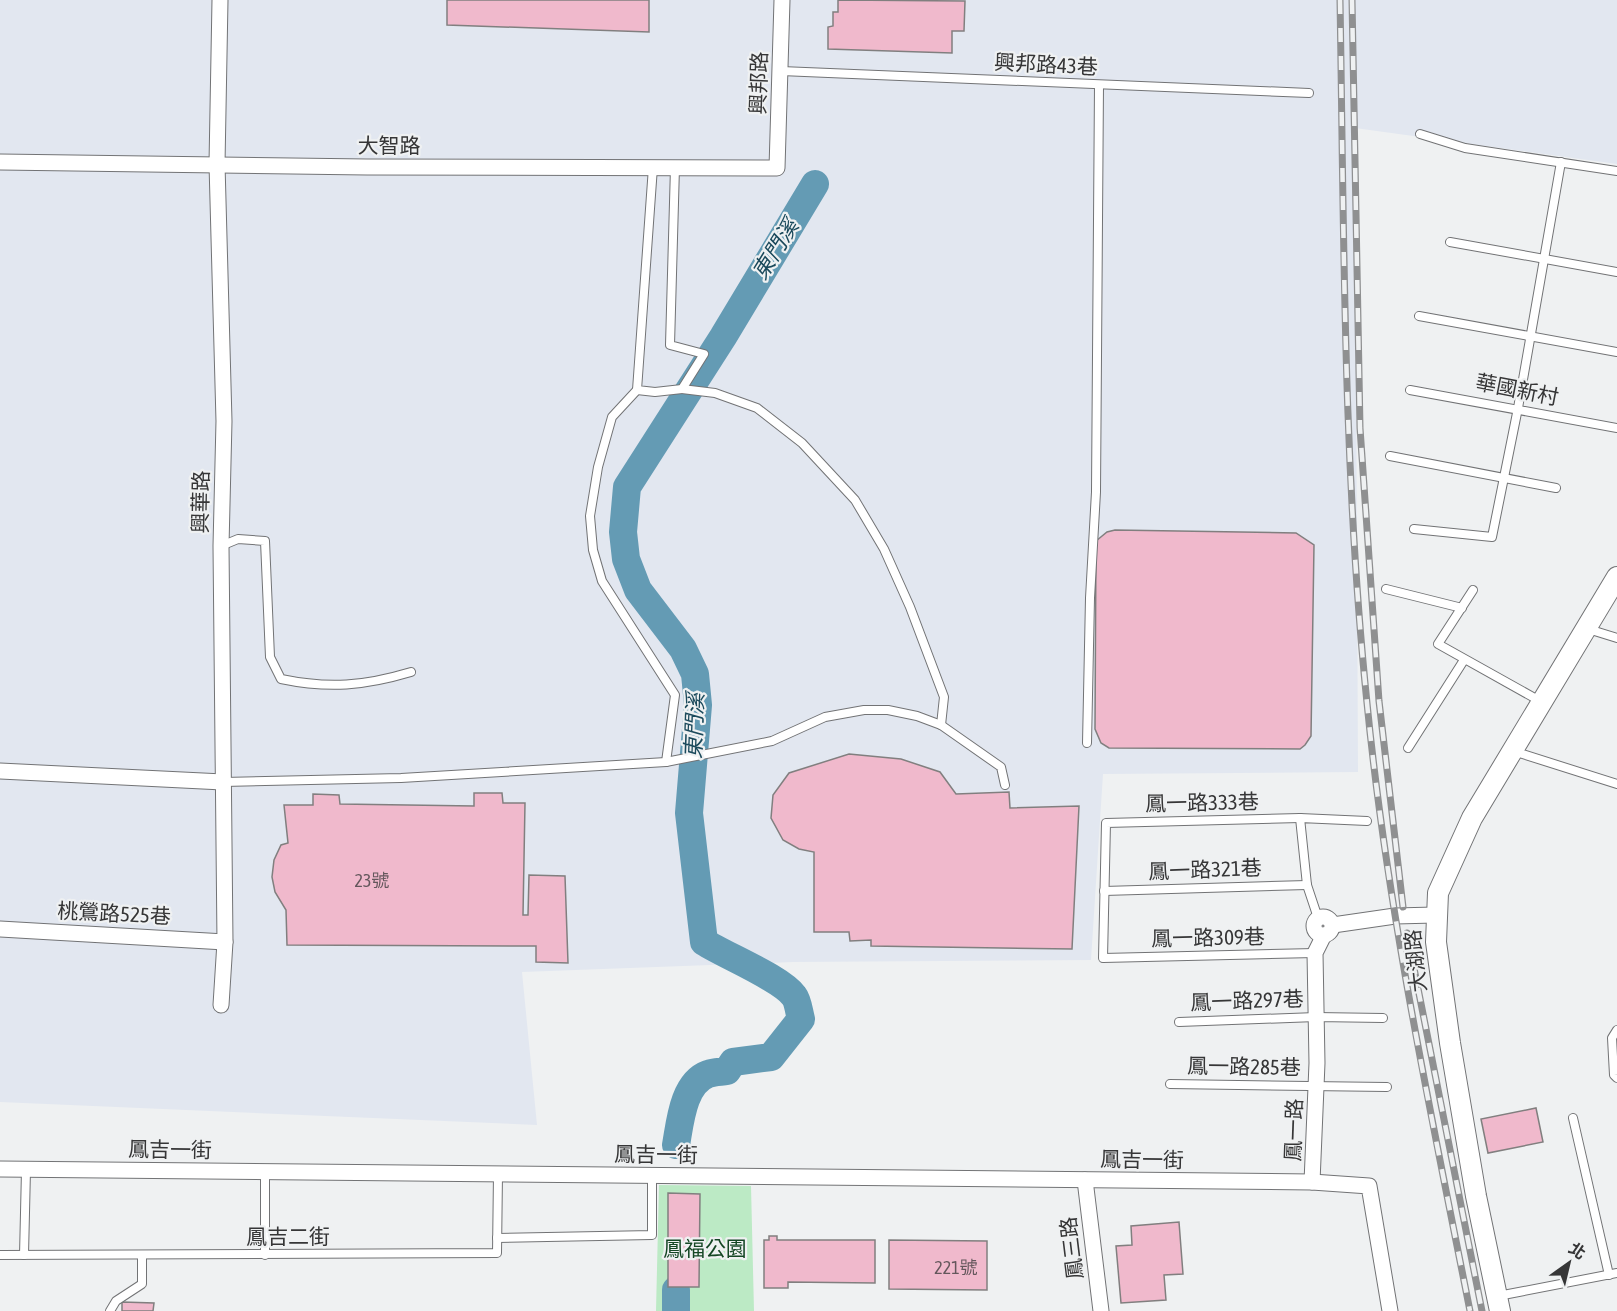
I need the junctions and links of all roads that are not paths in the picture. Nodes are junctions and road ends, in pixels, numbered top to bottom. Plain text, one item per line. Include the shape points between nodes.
1 (220, 0) edge
2 (782, 0) edge
3 (781, 70) junction
4 (1099, 85) junction
5 (1309, 93) dead end
6 (1420, 134) dead end
7 (0, 162) edge
8 (1561, 162) junction
9 (217, 164) junction
10 (653, 167) junction
11 (675, 167) junction
12 (777, 168) joint
13 (1617, 171) edge
14 (1450, 242) dead end
15 (1544, 258) junction
16 (1617, 273) edge
17 (1419, 316) dead end
18 (1530, 336) junction
19 (1617, 352) edge
20 (683, 389) junction
21 (637, 390) junction
22 (1410, 390) dead end
23 (1518, 408) junction
24 (1617, 428) edge
25 (1390, 456) dead end
26 (1503, 478) junction
27 (1556, 488) dead end
28 (1414, 529) dead end
29 (221, 546) junction
30 (1617, 577) edge
31 (1386, 589) dead end
32 (1473, 590) dead end
33 (1462, 608) junction
34 (1585, 634) junction
35 (1617, 638) edge
36 (1464, 660) junction
37 (411, 672) dead end
38 (1541, 702) junction
39 (941, 725) junction
40 (1087, 743) dead end
41 (1408, 748) dead end
42 (1513, 751) junction
43 (667, 762) junction
44 (0, 771) edge
45 (223, 782) junction
46 (1617, 784) edge
47 (1005, 785) dead end
48 (1300, 818) junction
49 (1367, 821) dead end
50 (1307, 885) junction
51 (1104, 891) junction
52 (1435, 915) junction
53 (1318, 918) joint
54 (0, 928) edge
55 (1328, 930) junction
56 (225, 942) junction
57 (1315, 953) junction
58 (220, 1005) dead end
59 (1316, 1017) junction
60 (1383, 1018) dead end
61 (1179, 1022) dead end
62 (1617, 1030) edge
63 (1617, 1078) edge
64 (1170, 1084) dead end
65 (1317, 1086) junction
66 (1387, 1087) dead end
67 (1573, 1118) dead end
68 (0, 1169) edge
69 (26, 1170) junction
70 (265, 1172) junction
71 (498, 1174) junction
72 (655, 1176) junction
73 (1085, 1180) junction
74 (1312, 1182) junction
75 (497, 1238) junction
76 (0, 1255) edge
77 (24, 1255) junction
78 (142, 1255) junction
79 (265, 1255) junction
80 (1613, 1274) edge
81 (1498, 1304) edge
82 (110, 1311) edge
83 (1101, 1311) edge
84 (1390, 1311) edge

1 - 9 street, 興華路
2 - 3 street, 興邦路
3 - 4 lane, 興邦路43巷
3 - 12 street, 興邦路
4 - 5 lane, 興邦路43巷
4 - 40 lane via 1096,492
6 - 8 lane via 1465,148
7 - 9 street, 大智路
8 - 13 lane
8 - 15 lane
9 - 10 street, 大智路
9 - 29 street, 興華路 via 224,421
10 - 11 street, 大智路
10 - 21 lane
11 - 12 street, 大智路
11 - 20 lane via 670,345 704,354
14 - 15 lane
15 - 16 lane
15 - 18 lane
17 - 18 lane
18 - 19 lane
18 - 23 lane
20 - 21 lane
20 - 39 lane via 715,393 757,408 802,443 855,500 884,549 910,607 944,698
21 - 43 lane via 612,417 590,516 593,550 602,581 675,695
22 - 23 lane, 華國新村
23 - 24 lane, 華國新村
23 - 26 lane
25 - 26 lane
26 - 27 lane
26 - 28 lane via 1492,537
29 - 37 lane via 238,538 265,541 270,657 281,679 349,687
29 - 45 street, 興華路
30 - 34 street, 大湖路
31 - 33 lane
32 - 33 lane
33 - 36 lane via 1438,645
34 - 35 lane
34 - 38 street, 大湖路
36 - 38 lane
36 - 41 lane
38 - 42 street, 大湖路
39 - 43 lane via 917,716 864,710 825,717 772,741
39 - 47 lane via 1001,767
42 - 46 lane
42 - 52 street, 大湖路 via 1472,818 1437,893
43 - 45 lane via 401,778
44 - 45 street
45 - 56 street, 興華路
48 - 49 lane
48 - 50 lane
48 - 51 lane, 鳳一路333巷 via 1106,823
50 - 51 lane, 鳳一路321巷
50 - 53 lane
51 - 57 lane, 鳳一路309巷 via 1103,958
52 - 55 street via 1395,916
52 - 81 street, 大湖路 via 1450,1043
53 - 55 street via 1314,929
54 - 56 street, 桃鶯路525巷
55 - 57 street, 鳳一路
56 - 58 street, 興華路
57 - 59 street, 鳳一路
59 - 60 lane, 鳳一路297巷
59 - 61 lane, 鳳一路297巷
59 - 65 street, 鳳一路
62 - 63 lane via 1612,1038
64 - 65 lane, 鳳一路285巷
65 - 66 lane, 鳳一路285巷
65 - 74 street, 鳳一路
67 - 80 lane
68 - 69 street, 鳳吉一街
69 - 70 street, 鳳吉一街
69 - 77 lane
70 - 71 street, 鳳吉一街
70 - 79 lane
71 - 72 street, 鳳吉一街
71 - 75 lane
72 - 73 street, 鳳吉一街
72 - 75 lane via 652,1236
73 - 74 street, 鳳吉一街
73 - 83 street, 鳳三路
74 - 84 street, 鳳一路 via 1369,1186
75 - 79 lane, 鳳吉二街 via 497,1253
76 - 77 lane, 鳳吉二街
77 - 78 lane, 鳳吉二街
78 - 79 lane, 鳳吉二街
78 - 82 lane via 142,1284 116,1301
80 - 81 lane

